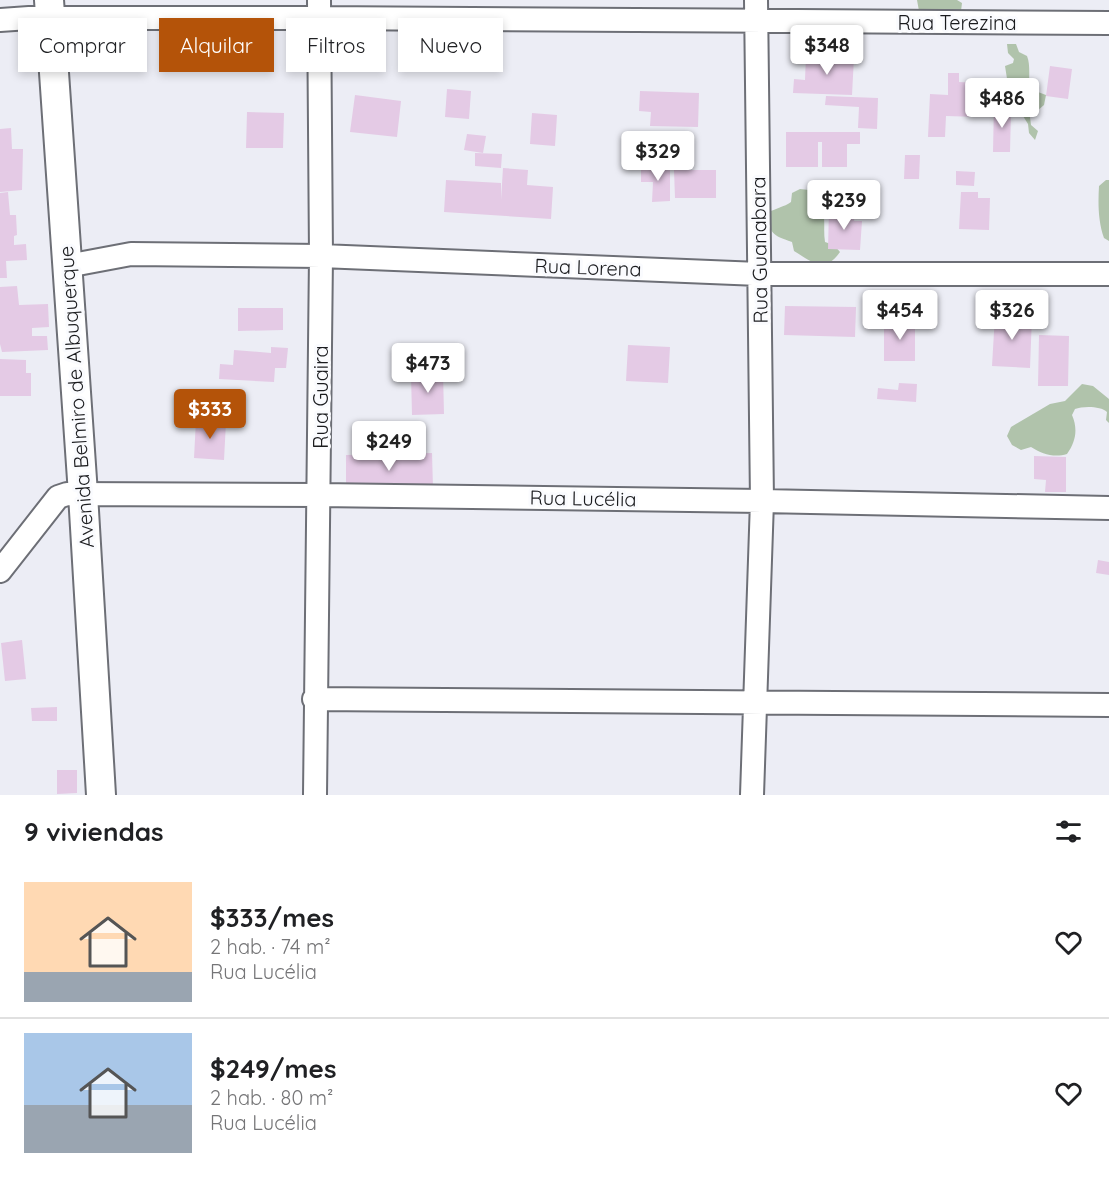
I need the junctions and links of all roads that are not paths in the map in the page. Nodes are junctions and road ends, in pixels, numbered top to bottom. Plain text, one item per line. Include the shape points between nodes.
1 (49, 9) edge
2 (318, 9) edge
3 (756, 10) edge
4 (0, 20) edge
5 (1109, 23) edge
6 (321, 256) junction
7 (67, 266) junction
8 (759, 274) junction
9 (1109, 274) edge
10 (71, 495) junction
11 (319, 495) junction
12 (762, 501) junction
13 (1109, 508) edge
14 (0, 571) edge
15 (315, 699) junction
16 (755, 702) junction
17 (1109, 705) edge
18 (101, 795) edge
19 (315, 795) edge
20 (752, 795) edge

1 - 2 street, Rua Terezina
1 - 4 street, Rua Terezina
1 - 7 main road, Avenida Belmiro de Albuquerque
2 - 3 street, Rua Terezina
2 - 6 street, Rua Guaira
3 - 5 street, Rua Terezina
3 - 8 street, Rua Guanabara
6 - 7 street, Rua Lorena via 131,254
6 - 8 street, Rua Lorena
6 - 11 street, Rua Guaira
7 - 10 main road, Avenida Belmiro de Albuquerque
8 - 9 street, Rua Lorena
8 - 12 street, Rua Guanabara
10 - 11 street, Rua Lucélia
10 - 14 street
10 - 18 main road, Avenida Belmiro de Albuquerque
11 - 12 street, Rua Lucélia
11 - 15 street, Rua Guaira
12 - 13 street, Rua Lucélia
12 - 16 street, Rua Guanabara
15 - 16 street
15 - 19 street, Rua Guaira
16 - 17 street
16 - 20 street, Rua Guanabara

